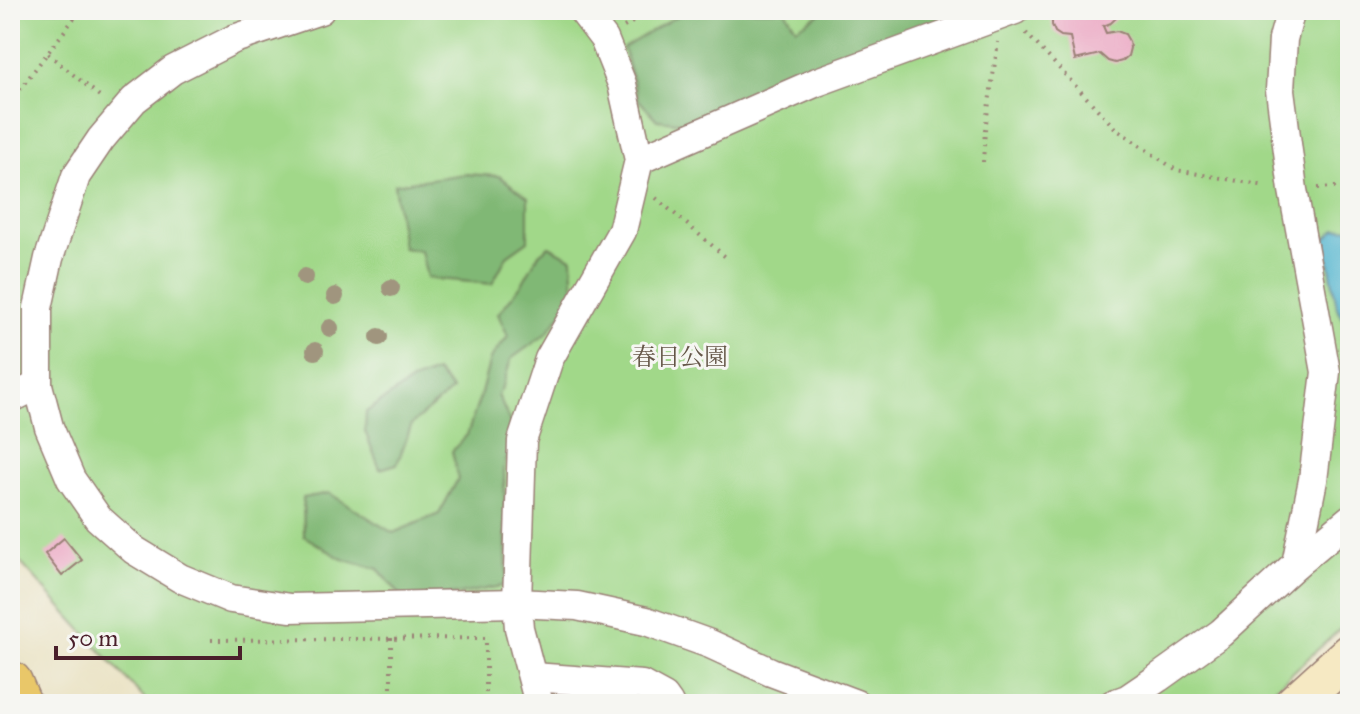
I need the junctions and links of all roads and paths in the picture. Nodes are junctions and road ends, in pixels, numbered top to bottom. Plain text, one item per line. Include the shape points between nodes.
1 (83, 10) edge
2 (320, 10) edge
3 (582, 10) edge
4 (1014, 10) edge
5 (1291, 10) edge
6 (48, 54) junction
7 (10, 102) edge
8 (121, 114) junction
9 (983, 162) dead end
10 (636, 172) junction
11 (1293, 190) junction
12 (728, 259) dead end
13 (38, 385) junction
14 (10, 399) edge
15 (1350, 519) edge
16 (1296, 564) junction
17 (517, 603) junction
18 (391, 606) junction
19 (391, 639) junction
20 (211, 640) dead end
21 (1350, 654) edge
22 (10, 683) edge
23 (536, 690) edge
24 (19, 704) edge
25 (391, 704) edge
26 (486, 704) edge
27 (669, 704) edge
28 (856, 704) edge
29 (1113, 704) edge
30 (1295, 704) edge

1 - 6 path
2 - 8 street via 234,39 173,70
3 - 10 street via 604,39 622,84
4 - 9 path via 998,38
4 - 10 street via 817,82
4 - 11 path via 1026,34 1116,129 1176,170
5 - 11 street via 1280,90
6 - 7 path
6 - 8 path
8 - 13 street via 76,176 49,258 38,308
10 - 12 path
10 - 17 street via 622,231 549,359 522,441
11 - 16 street via 1326,372
13 - 14 street
13 - 18 street via 71,479 98,518 134,550 180,578 231,599 290,608
15 - 16 street
16 - 29 street via 1221,633
17 - 18 street
17 - 23 street
17 - 28 street via 577,606 646,621
18 - 19 path
19 - 20 path
19 - 25 path
19 - 26 path via 486,638
21 - 30 street
22 - 24 main road
23 - 27 street via 642,685

